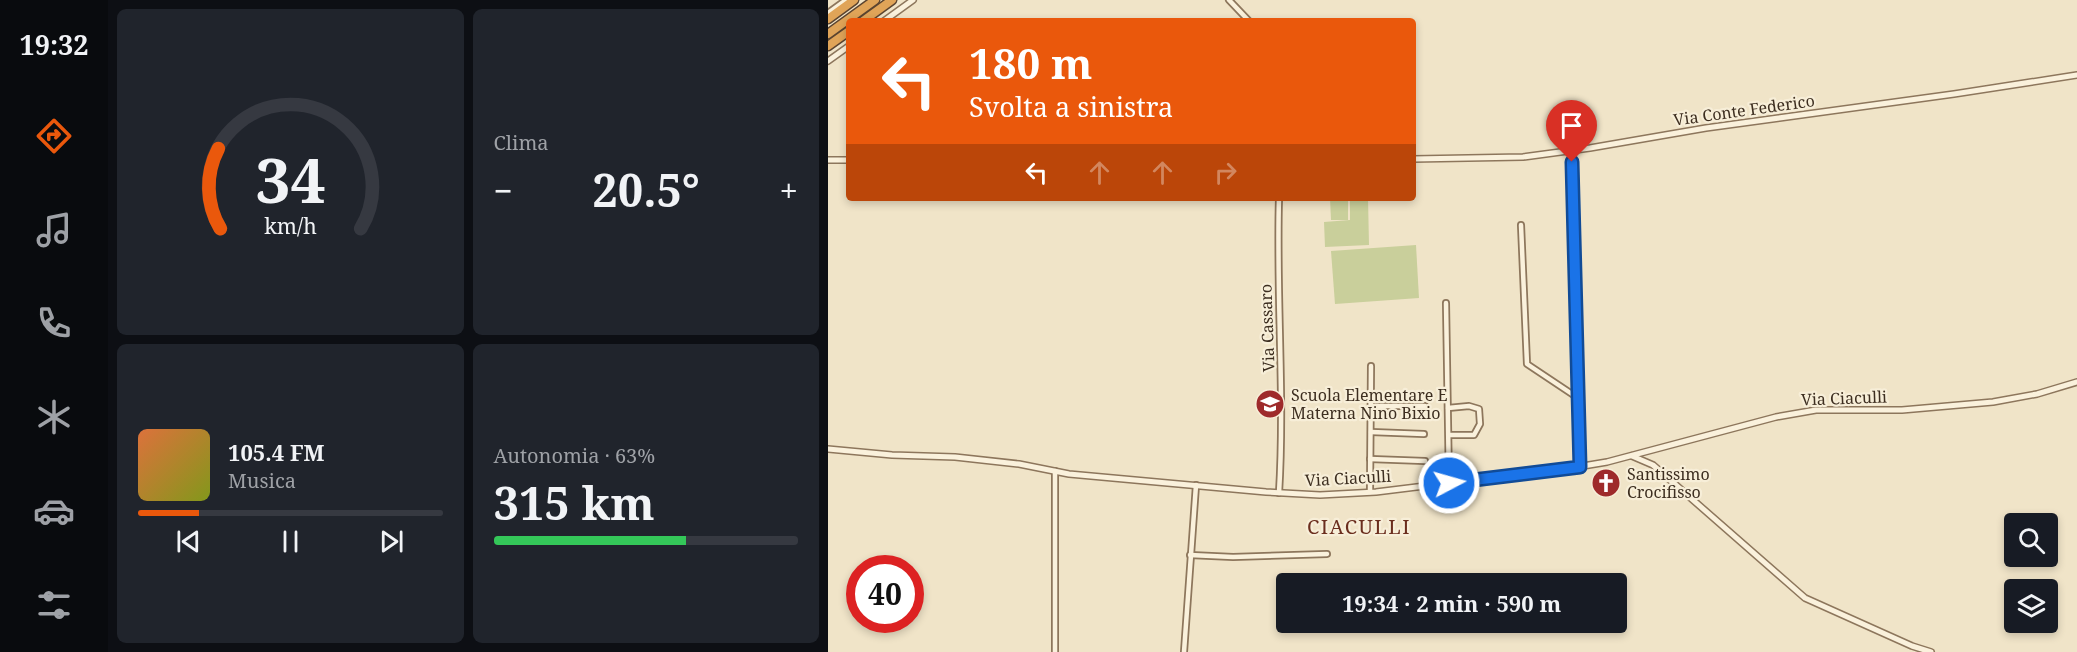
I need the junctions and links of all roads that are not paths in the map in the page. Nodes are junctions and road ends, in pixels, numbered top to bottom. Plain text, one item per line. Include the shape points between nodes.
1 (846, 0) edge
2 (854, 0) edge
3 (875, 0) edge
4 (892, 0) edge
5 (914, 0) edge
6 (1229, 0) edge
7 (828, 13) edge
8 (850, 18) edge
9 (867, 18) edge
10 (888, 18) edge
11 (1246, 18) edge
12 (828, 19) edge
13 (846, 21) edge
14 (846, 33) edge
15 (828, 34) edge
16 (828, 46) edge
17 (846, 48) edge
18 (828, 61) edge
19 (2077, 75) edge
20 (828, 159) edge
21 (1416, 159) edge
22 (846, 160) edge
23 (1572, 162) dead end
24 (1279, 201) edge
25 (1521, 225) dead end
26 (1446, 303) dead end
27 (1371, 366) dead end
28 (2077, 382) edge
29 (1578, 399) junction
30 (1371, 406) junction
31 (1425, 406) dead end
32 (1448, 408) junction
33 (1371, 432) junction
34 (1424, 435) dead end
35 (1449, 435) junction
36 (828, 449) edge
37 (1630, 455) junction
38 (1370, 459) junction
39 (1425, 461) dead end
40 (1580, 467) junction
41 (1055, 471) junction
42 (1449, 483) junction
43 (1196, 485) junction
44 (1370, 492) junction
45 (1280, 493) junction
46 (1327, 554) dead end
47 (1190, 555) junction
48 (1055, 652) edge
49 (1184, 652) edge
50 (1931, 652) edge

1 - 7 street
2 - 12 highway
3 - 8 highway
4 - 9 highway
5 - 10 street
6 - 11 street
13 - 15 highway
14 - 16 highway
17 - 18 street
19 - 21 street, Via Conte Federico via 1523,157
20 - 22 street
23 - 29 street
24 - 45 street, Via Cassaro
25 - 29 street via 1527,364
26 - 32 street
27 - 30 street
28 - 37 street, Via Ciaculli via 1993,402 1902,410 1816,410
29 - 40 street
30 - 31 street
30 - 33 street
32 - 35 street
32 - 35 street via 1479,409 1480,424 1474,435
33 - 34 street
33 - 38 street
35 - 42 street
36 - 41 street, Via Ciaculli via 954,457
37 - 40 street, Via Ciaculli
37 - 50 street via 1653,465 1805,598
38 - 39 street
38 - 44 street
40 - 42 street, Via Ciaculli
41 - 43 street, Via Ciaculli
41 - 48 street
42 - 44 street, Via Ciaculli
43 - 45 street, Via Ciaculli
43 - 47 street
44 - 45 street, Via Ciaculli
46 - 47 street
47 - 49 street

